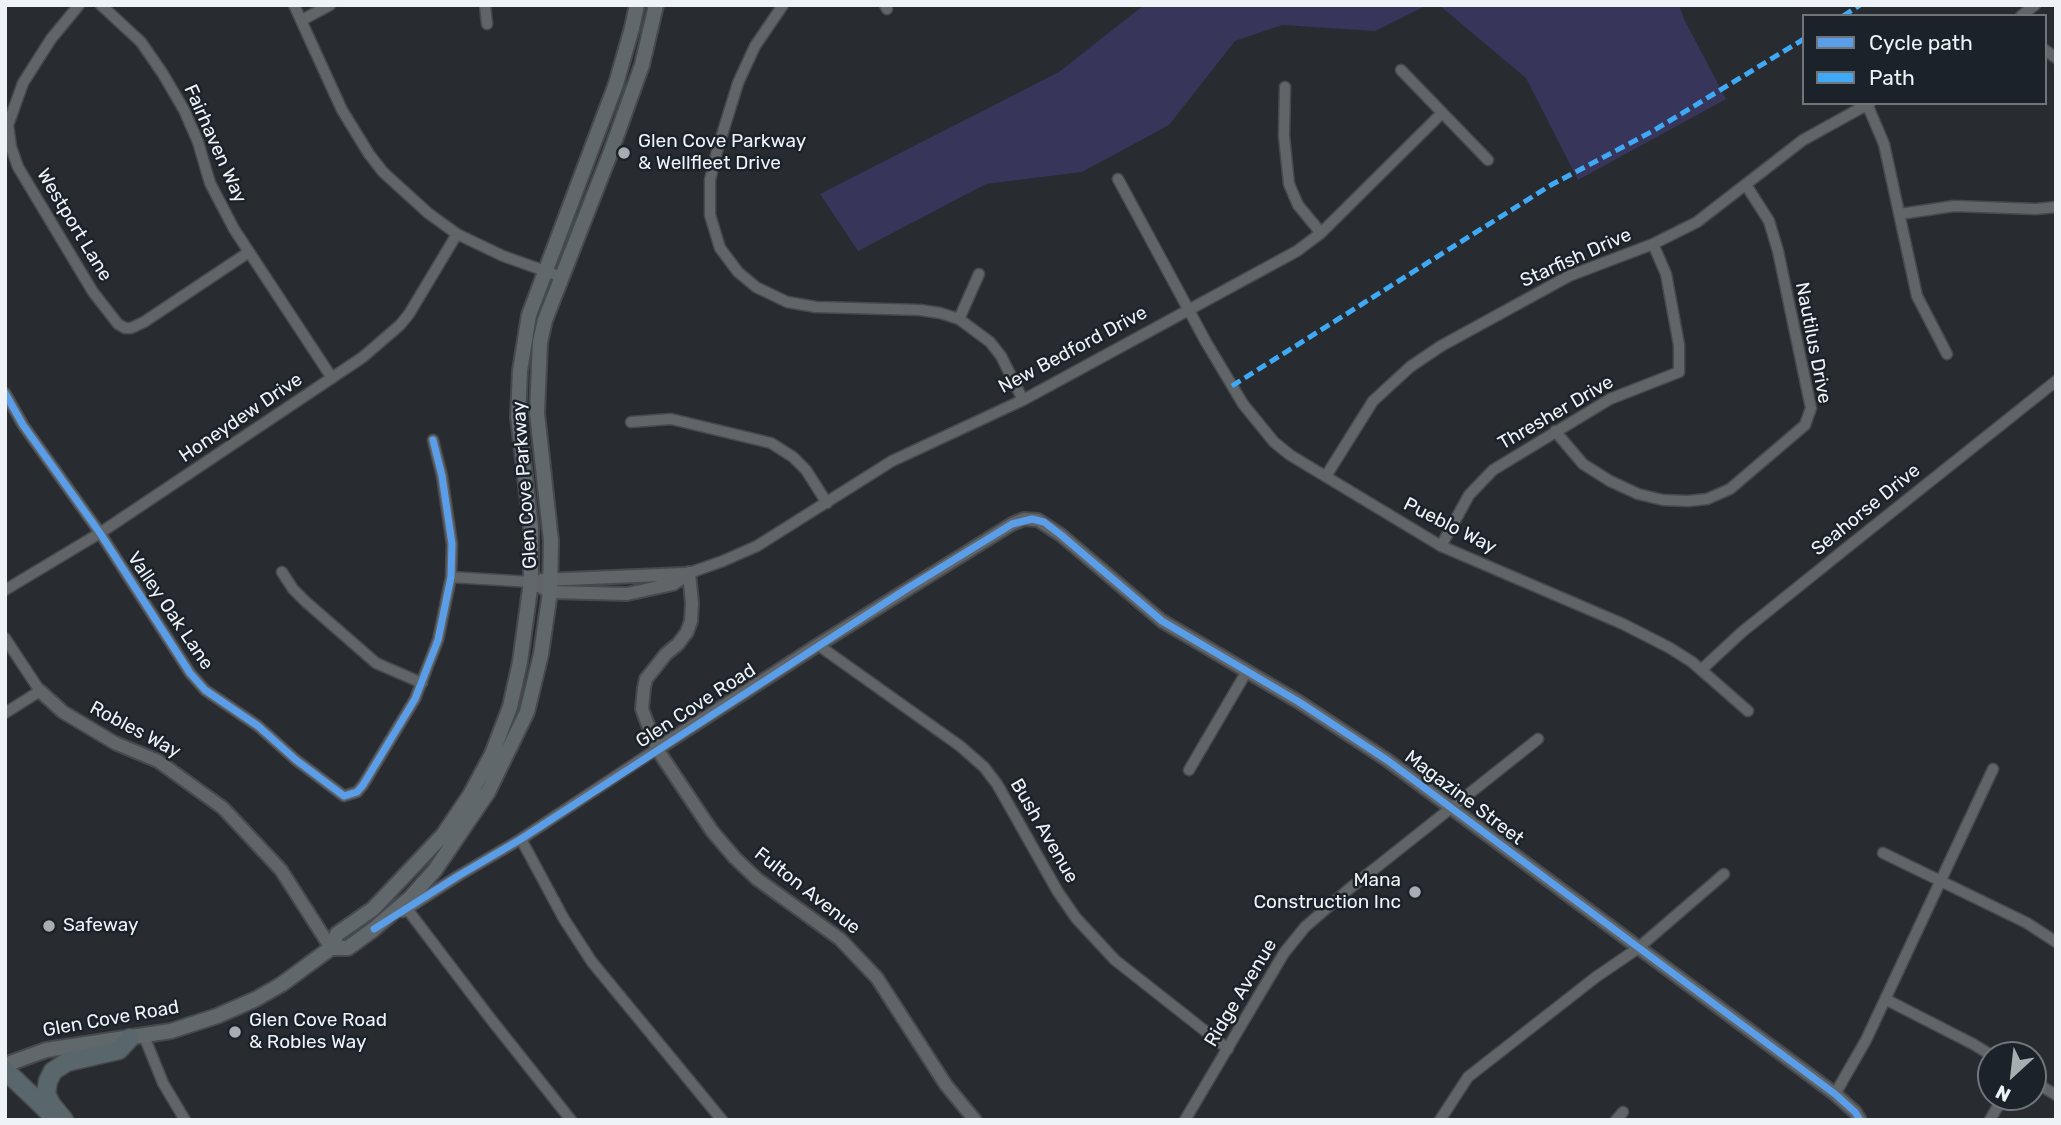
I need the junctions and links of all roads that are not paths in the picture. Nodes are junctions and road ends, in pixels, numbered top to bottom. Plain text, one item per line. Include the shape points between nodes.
1 (79, 5) edge
2 (101, 5) edge
3 (294, 5) edge
4 (330, 5) edge
5 (485, 5) edge
6 (637, 5) edge
7 (656, 5) edge
8 (783, 5) edge
9 (302, 20) junction
10 (487, 24) dead end
11 (1401, 70) dead end
12 (1285, 87) dead end
13 (1867, 105) edge
14 (1869, 105) edge
15 (1442, 113) junction
16 (1488, 160) dead end
17 (1118, 179) dead end
18 (1746, 185) junction
19 (2056, 207) edge
20 (1900, 214) junction
21 (1321, 233) junction
22 (457, 234) junction
23 (1653, 244) junction
24 (249, 252) junction
25 (545, 271) junction
26 (978, 274) dead end
27 (562, 277) junction
28 (1189, 311) junction
29 (958, 319) junction
30 (1947, 354) dead end
31 (332, 378) junction
32 (2056, 382) edge
33 (5, 393) edge
34 (1023, 400) junction
35 (631, 422) dead end
36 (1555, 431) junction
37 (433, 439) dead end
38 (1326, 477) junction
39 (827, 503) junction
40 (1038, 520) joint
41 (100, 534) junction
42 (1441, 546) junction
43 (282, 572) dead end
44 (689, 573) junction
45 (451, 577) junction
46 (531, 582) junction
47 (551, 585) junction
48 (5, 590) edge
49 (5, 638) edge
50 (818, 645) junction
51 (1701, 670) junction
52 (1247, 671) junction
53 (422, 682) junction
54 (40, 691) junction
55 (1748, 711) dead end
56 (5, 713) edge
57 (1538, 739) dead end
58 (657, 749) junction
59 (1993, 769) dead end
60 (1189, 770) dead end
61 (1451, 808) junction
62 (521, 839) junction
63 (1883, 853) dead end
64 (1724, 874) dead end
65 (1940, 879) junction
66 (373, 909) joint
67 (407, 909) junction
68 (374, 929) junction
69 (2056, 942) edge
70 (331, 948) junction
71 (1637, 949) junction
72 (1885, 999) junction
73 (137, 1037) junction
74 (1977, 1048) edge
75 (1228, 1049) junction
76 (5, 1068) edge
77 (1835, 1094) junction
78 (58, 1120) edge
79 (64, 1120) edge
80 (185, 1120) edge
81 (571, 1120) edge
82 (722, 1120) edge
83 (975, 1120) edge
84 (1185, 1120) edge
85 (1440, 1120) edge
86 (1860, 1120) edge

1 - 24 street, Westport Lane via 23,83 8,125 18,167 93,292 118,324 131,328
2 - 24 street, Fairhaven Way via 141,42 163,74 198,142 210,183
3 - 9 street
4 - 9 street
5 - 10 street
6 - 25 main road, Glen Cove Parkway via 616,84
7 - 27 main road, Glen Cove Parkway via 642,65
8 - 29 street via 755,46 738,83 717,151 710,180 710,215 720,248 756,287 787,302 920,310
9 - 22 street via 342,110 369,154 428,213
11 - 15 street
12 - 21 street via 1283,136 1289,184 1298,205
13 - 18 street, Starfish Drive via 1803,140
14 - 20 street via 1884,144
15 - 16 street
15 - 21 street, New Bedford Drive
17 - 28 street, Pueblo Way
18 - 23 street, Starfish Drive via 1698,222
18 - 36 street, Nautilus Drive via 1769,221 1778,250 1811,408 1805,425 1730,489 1688,501 1638,494 1611,481 1583,464
19 - 20 street via 1954,206
20 - 30 street via 1917,296
21 - 28 street, New Bedford Drive
22 - 25 street
22 - 31 street, Honeydew Drive via 400,325
23 - 36 street, Thresher Drive via 1667,274 1679,372 1611,399
23 - 38 street, Starfish Drive via 1569,276 1410,367 1373,401
24 - 31 street, Fairhaven Way
25 - 27 street
25 - 46 main road, Glen Cove Parkway via 529,315 520,371 518,417 531,527
26 - 29 street
27 - 47 main road, Glen Cove Parkway via 545,320 538,372
28 - 34 street, New Bedford Drive
28 - 38 street, Pueblo Way via 1257,424 1290,455
29 - 34 street via 990,342
31 - 41 street, Honeydew Drive
32 - 51 street, Seahorse Drive via 1742,632
33 - 41 street, Valley Oak Lane
34 - 39 street, New Bedford Drive via 892,461
35 - 39 street via 671,419 771,443 806,470
36 - 42 street, Thresher Drive via 1479,483
37 - 45 street, Valley Oak Lane via 448,511
38 - 42 street, Pueblo Way
39 - 44 street, New Bedford Drive via 757,546
40 - 50 street, Glen Cove Road via 1012,524
40 - 52 street, Magazine Street via 1162,621
41 - 48 street, Honeydew Drive
41 - 53 street, Valley Oak Lane via 205,690 258,726 344,796 363,785
42 - 51 street, Pueblo Way via 1623,624
43 - 53 street via 306,603 376,663
44 - 47 street, New Bedford Drive via 673,584 627,594
44 - 58 street, Fulton Avenue via 692,603 687,632 646,679 644,688 642,709
45 - 46 street, New Bedford Drive
45 - 53 street, Valley Oak Lane via 438,640
46 - 47 street, New Bedford Drive
46 - 66 main road, Glen Cove Parkway via 510,707 492,754 443,835
47 - 68 main road, Glen Cove Parkway via 527,712 502,766 435,870
49 - 54 street, Robles Way
50 - 58 street, Glen Cove Road
50 - 75 street, Bush Avenue via 978,761 997,784 1076,918 1115,960
51 - 55 street, Pueblo Way
52 - 60 street
52 - 61 street, Magazine Street via 1342,728
54 - 56 street
54 - 70 street, Robles Way via 62,712 115,743 158,761 223,808 281,870
57 - 61 street, Ridge Avenue
58 - 62 street, Glen Cove Road
58 - 83 street, Fulton Avenue via 735,858 833,933 869,969 946,1085
59 - 65 street
61 - 71 street, Magazine Street
61 - 75 street, Ridge Avenue via 1305,927 1284,953
62 - 67 street, Glen Cove Road
62 - 82 street via 592,962
63 - 65 street
64 - 71 street
65 - 69 street
65 - 72 street
66 - 70 main road, Glen Cove Road via 337,934
67 - 68 street, Glen Cove Road
67 - 81 street
68 - 70 main road, Glen Cove Road via 348,947
70 - 73 main road, Glen Cove Road via 256,999 171,1031
71 - 77 street, Magazine Street
71 - 85 street via 1468,1077
72 - 74 street
72 - 77 street
73 - 76 main road, Glen Cove Road via 46,1050
73 - 79 highway via 119,1050 67,1062 53,1071 46,1094
73 - 80 street
75 - 84 street, Ridge Avenue
76 - 78 highway
77 - 86 street, Magazine Street

